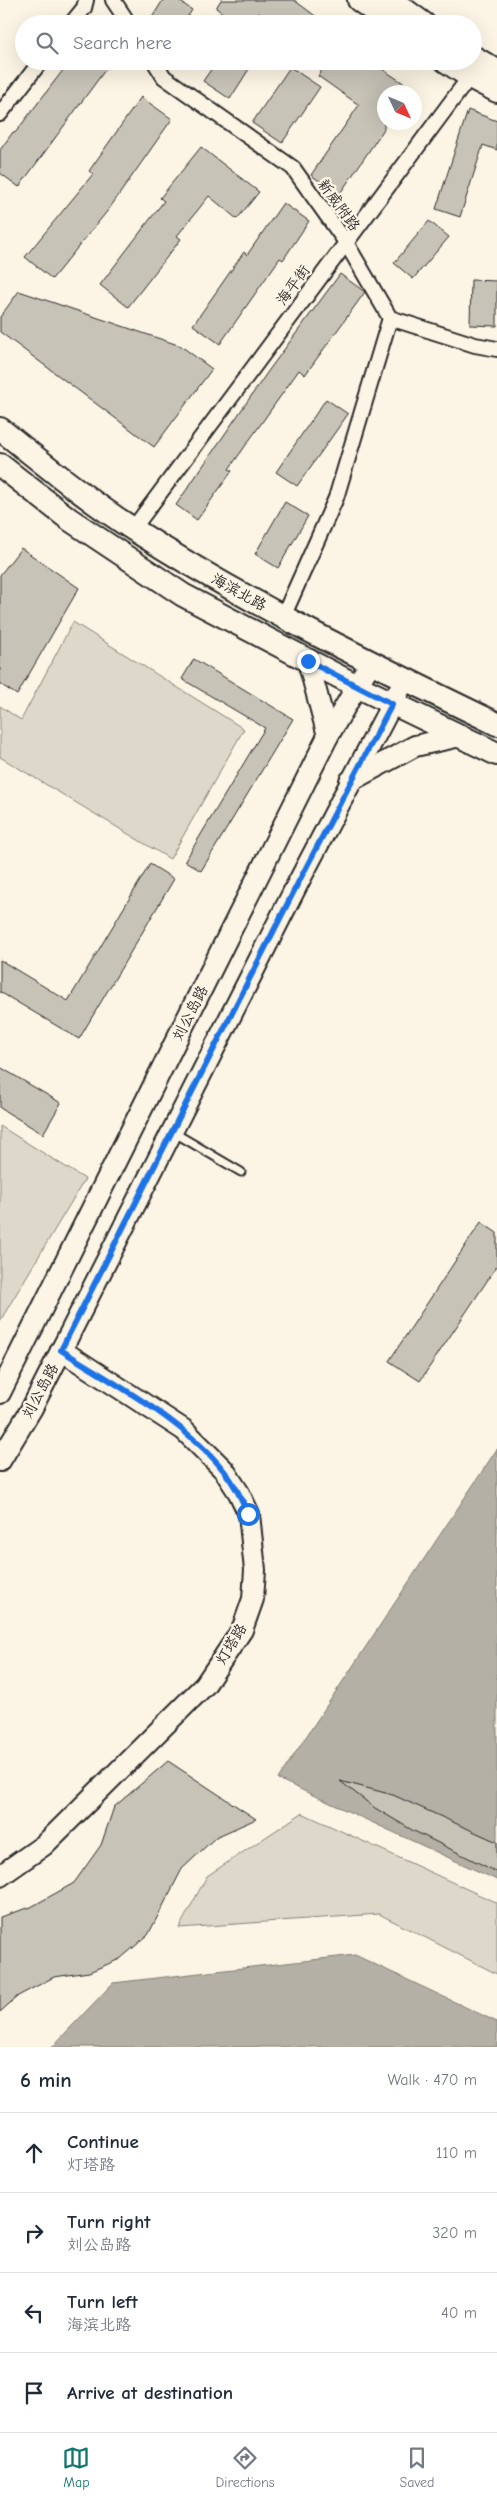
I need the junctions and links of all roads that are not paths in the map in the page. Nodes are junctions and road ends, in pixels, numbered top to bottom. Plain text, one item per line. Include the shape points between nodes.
1 (86, 0) edge
2 (113, 0) edge
3 (359, 0) edge
4 (391, 0) edge
5 (78, 15) edge
6 (123, 15) edge
7 (380, 15) edge
8 (412, 15) edge
9 (34, 70) edge
10 (160, 70) edge
11 (478, 70) edge
12 (482, 70) edge
13 (497, 91) edge
14 (0, 114) edge
15 (345, 241) junction
16 (390, 318) junction
17 (497, 349) edge
18 (0, 429) edge
19 (0, 465) edge
20 (133, 529) junction
21 (283, 617) junction
22 (308, 661) junction
23 (371, 662) junction
24 (405, 679) junction
25 (357, 686) junction
26 (392, 704) junction
27 (497, 724) edge
28 (328, 736) junction
29 (460, 736) junction
30 (497, 754) edge
31 (350, 781) junction
32 (172, 1132) junction
33 (241, 1172) dead end
34 (61, 1350) junction
35 (0, 1393) edge
36 (0, 1461) edge
37 (0, 1876) edge

1 - 5 street
2 - 6 street
3 - 7 main road
4 - 8 main road
9 - 14 street
10 - 15 street, 新威附路 via 164,77 293,168
11 - 15 street, 海平街
12 - 13 main road
15 - 16 street, 新威附路
15 - 20 street, 海平街
16 - 17 street
16 - 21 street via 336,498
18 - 20 main road, 海滨北路
19 - 22 main road, 海滨北路 via 69,519 183,595
20 - 21 main road, 海滨北路
21 - 23 main road, 海滨北路
22 - 25 main road, 海滨北路
22 - 28 main road
23 - 24 main road, 海滨北路
23 - 25 main road, 刘公岛路
24 - 26 main road, 刘公岛路
24 - 27 main road, 海滨北路
25 - 26 main road, 海滨北路
25 - 28 main road, 刘公岛路
26 - 29 main road, 海滨北路
26 - 31 main road, 刘公岛路
28 - 35 main road, 刘公岛路
29 - 30 main road, 海滨北路
29 - 31 main road via 415,746
31 - 32 main road, 刘公岛路
32 - 33 lane
32 - 34 main road, 刘公岛路
34 - 36 main road, 刘公岛路 via 32,1408
34 - 37 main road, 灯塔路 via 184,1430 224,1470 248,1514 255,1570 253,1599 242,1630 205,1685 44,1845

